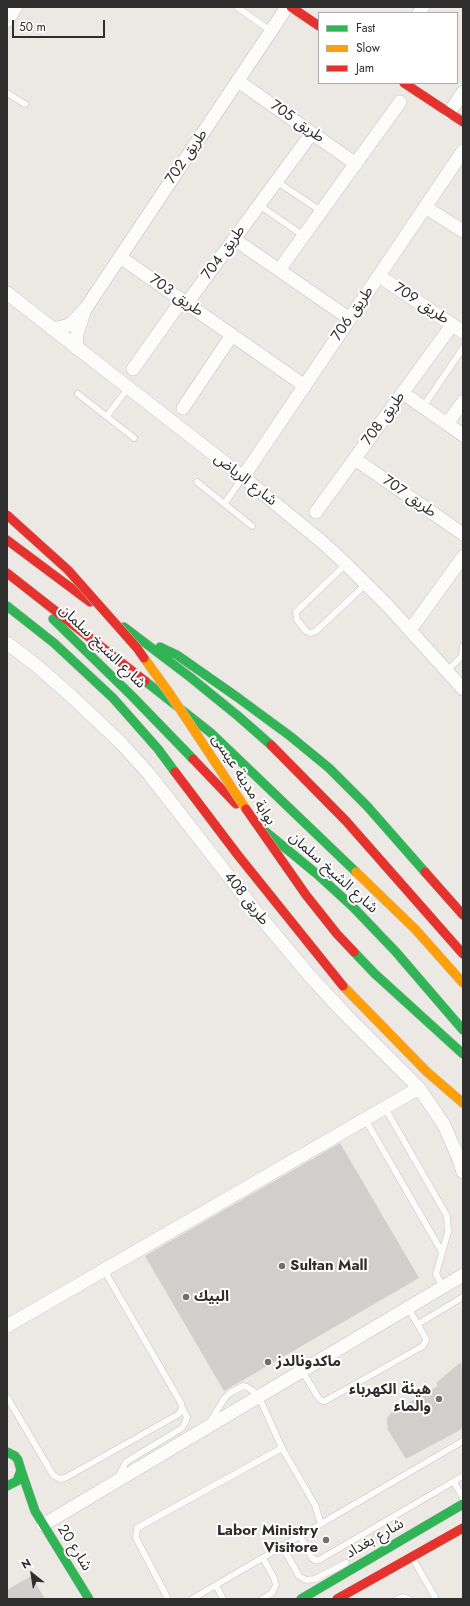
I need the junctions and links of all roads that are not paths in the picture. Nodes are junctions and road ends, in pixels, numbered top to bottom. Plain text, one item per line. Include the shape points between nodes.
1 (16, 7) edge
2 (237, 7) edge
3 (287, 7) edge
4 (291, 7) edge
5 (7, 20) edge
6 (318, 25) edge
7 (271, 31) junction
8 (238, 81) junction
9 (406, 84) edge
10 (463, 92) edge
11 (7, 93) edge
12 (400, 102) dead end
13 (25, 104) dead end
14 (449, 113) junction
15 (463, 122) edge
16 (312, 133) junction
17 (463, 151) edge
18 (356, 164) junction
19 (276, 181) junction
20 (259, 205) junction
21 (425, 207) junction
22 (321, 211) junction
23 (463, 231) edge
24 (304, 236) junction
25 (234, 239) junction
26 (120, 257) junction
27 (279, 270) junction
28 (379, 276) junction
29 (7, 293) edge
30 (187, 304) junction
31 (86, 308) junction
32 (350, 319) junction
33 (452, 325) junction
34 (52, 329) junction
35 (463, 332) edge
36 (232, 335) junction
37 (76, 348) junction
38 (463, 348) edge
39 (133, 369) dead end
40 (305, 386) junction
41 (128, 388) junction
42 (403, 393) junction
43 (78, 394) dead end
44 (463, 402) edge
45 (423, 407) junction
46 (183, 408) dead end
47 (107, 416) junction
48 (447, 424) junction
49 (463, 436) edge
50 (134, 438) dead end
51 (355, 459) junction
52 (243, 477) junction
53 (197, 482) dead end
54 (225, 503) junction
55 (316, 512) dead end
56 (7, 515) edge
57 (252, 526) dead end
58 (463, 534) edge
59 (7, 540) edge
60 (463, 557) edge
61 (346, 564) junction
62 (7, 573) edge
63 (366, 584) junction
64 (7, 606) edge
65 (410, 630) junction
66 (7, 643) edge
67 (147, 644) junction
68 (463, 646) edge
69 (447, 671) junction
70 (462, 685) edge
71 (463, 915) edge
72 (463, 954) edge
73 (463, 983) edge
74 (463, 1030) edge
75 (463, 1054) edge
76 (419, 1088) junction
77 (463, 1103) edge
78 (384, 1108) junction
79 (365, 1119) junction
80 (463, 1172) edge
81 (442, 1252) junction
82 (104, 1270) junction
83 (463, 1276) edge
84 (443, 1287) junction
85 (463, 1297) edge
86 (408, 1308) junction
87 (418, 1324) junction
88 (7, 1326) edge
89 (302, 1371) junction
90 (260, 1396) junction
91 (7, 1397) edge
92 (182, 1408) junction
93 (207, 1427) junction
94 (463, 1441) edge
95 (282, 1448) junction
96 (8, 1451) edge
97 (21, 1470) junction
98 (463, 1476) edge
99 (115, 1482) junction
100 (454, 1482) junction
101 (12, 1492) edge
102 (463, 1498) edge
103 (463, 1504) edge
104 (35, 1511) junction
105 (321, 1524) junction
106 (43, 1525) junction
107 (463, 1528) edge
108 (300, 1536) junction
109 (282, 1546) junction
110 (411, 1556) junction
111 (264, 1558) junction
112 (369, 1559) junction
113 (216, 1585) junction
114 (89, 1599) edge
115 (168, 1599) edge
116 (192, 1599) edge
117 (223, 1599) edge
118 (262, 1599) edge
119 (301, 1599) edge
120 (337, 1599) edge
121 (397, 1599) edge
122 (409, 1599) edge
123 (436, 1599) edge

1 - 5 street
2 - 7 lane
3 - 7 street, طريق 702
4 - 6 main road
7 - 8 street, طريق 702
8 - 16 street, طريق 705
8 - 26 street, طريق 702
9 - 14 main road
10 - 14 street
11 - 13 lane
12 - 18 street
14 - 15 main road
16 - 18 street, طريق 705
16 - 19 street, طريق 704
17 - 21 street, طريق 706
18 - 22 street
19 - 20 street, طريق 704
19 - 22 lane
20 - 24 lane
20 - 25 street, طريق 704
21 - 23 street
21 - 28 street, طريق 706
22 - 24 street
24 - 27 street
25 - 27 street
25 - 30 street, طريق 704
26 - 30 street, طريق 703
26 - 31 street, طريق 702
27 - 32 street
28 - 32 street, طريق 706
28 - 33 street, طريق 709
29 - 34 street, شارع الرياض
30 - 36 street, طريق 703
30 - 39 street, طريق 704 via 177,307
31 - 34 street, طريق 702 via 72,323
31 - 37 street, طريق 702 via 78,328
32 - 40 street, طريق 706
33 - 35 street, طريق 709
33 - 42 street, طريق 708
34 - 37 street, شارع الرياض
36 - 40 street, طريق 703
36 - 46 street
37 - 41 street, شارع الرياض
38 - 45 lane
40 - 52 street, طريق 706
41 - 47 lane
41 - 52 street, شارع الرياض
42 - 45 street
42 - 51 street, طريق 708
43 - 47 lane
44 - 48 street
45 - 48 street
47 - 50 lane
48 - 49 street
51 - 55 street, طريق 708
51 - 58 street, طريق 707
52 - 54 lane
52 - 61 street, شارع الرياض
53 - 54 lane
54 - 57 lane
56 - 75 main road, بوابة مدينة عيسى, bridge via 68,570 137,648 269,844 336,934 374,973
59 - 67 main road, شارع الشيخ سلمان
60 - 65 street
61 - 63 street, شارع الرياض
61 - 63 lane via 296,612 297,620 306,631 316,631
62 - 73 main road, شارع الشيخ سلمان via 211,733 415,930
62 - 74 main road, شارع الشيخ سلمان via 132,696 250,818 353,908 396,952
63 - 65 street, شارع الرياض
64 - 77 main road via 54,643 113,698 158,749 237,854 349,993 427,1072
65 - 69 street, شارع الرياض
66 - 76 street, طريق 408 via 69,694 121,743 149,774 309,975
67 - 71 main road, شارع الشيخ سلمان via 184,659 311,753 367,806
67 - 72 main road, شارع الشيخ سلمان via 238,716 311,784
68 - 69 lane via 462,656
69 - 70 street, شارع الرياض
76 - 78 street
76 - 80 street, طريق 408 via 444,1125
78 - 79 street
78 - 81 lane via 447,1216 448,1232
79 - 81 lane
79 - 82 street
81 - 84 lane via 436,1274
82 - 88 street
82 - 92 lane
83 - 84 street
84 - 86 street
85 - 87 lane
86 - 87 lane
86 - 89 street
87 - 89 lane via 426,1340 423,1346 329,1400 319,1400
89 - 90 street
90 - 93 street
90 - 93 lane via 243,1386 230,1393
90 - 95 lane
91 - 92 lane via 53,1475 60,1479 176,1416
92 - 99 lane via 186,1417 182,1428 126,1462
93 - 99 street
94 - 105 lane
95 - 105 lane via 315,1505
95 - 115 lane via 137,1528 136,1538
96 - 97 main road, شارع 20 via 18,1460
97 - 101 main road
97 - 104 main road, شارع 20
98 - 100 lane
99 - 106 street
100 - 102 lane
100 - 108 lane via 319,1560 312,1558
101 - 104 main road, شارع 20
103 - 112 main road, شارع بغداد
104 - 106 main road, شارع 20
105 - 108 lane
106 - 114 main road, شارع 20
107 - 110 main road
108 - 109 lane
109 - 111 lane
109 - 112 lane via 299,1576 306,1580 315,1579 342,1564
110 - 120 main road
110 - 123 lane
111 - 113 lane
111 - 118 lane via 276,1585 272,1593
112 - 119 main road, شارع بغداد
113 - 116 lane
113 - 117 lane
121 - 122 lane

